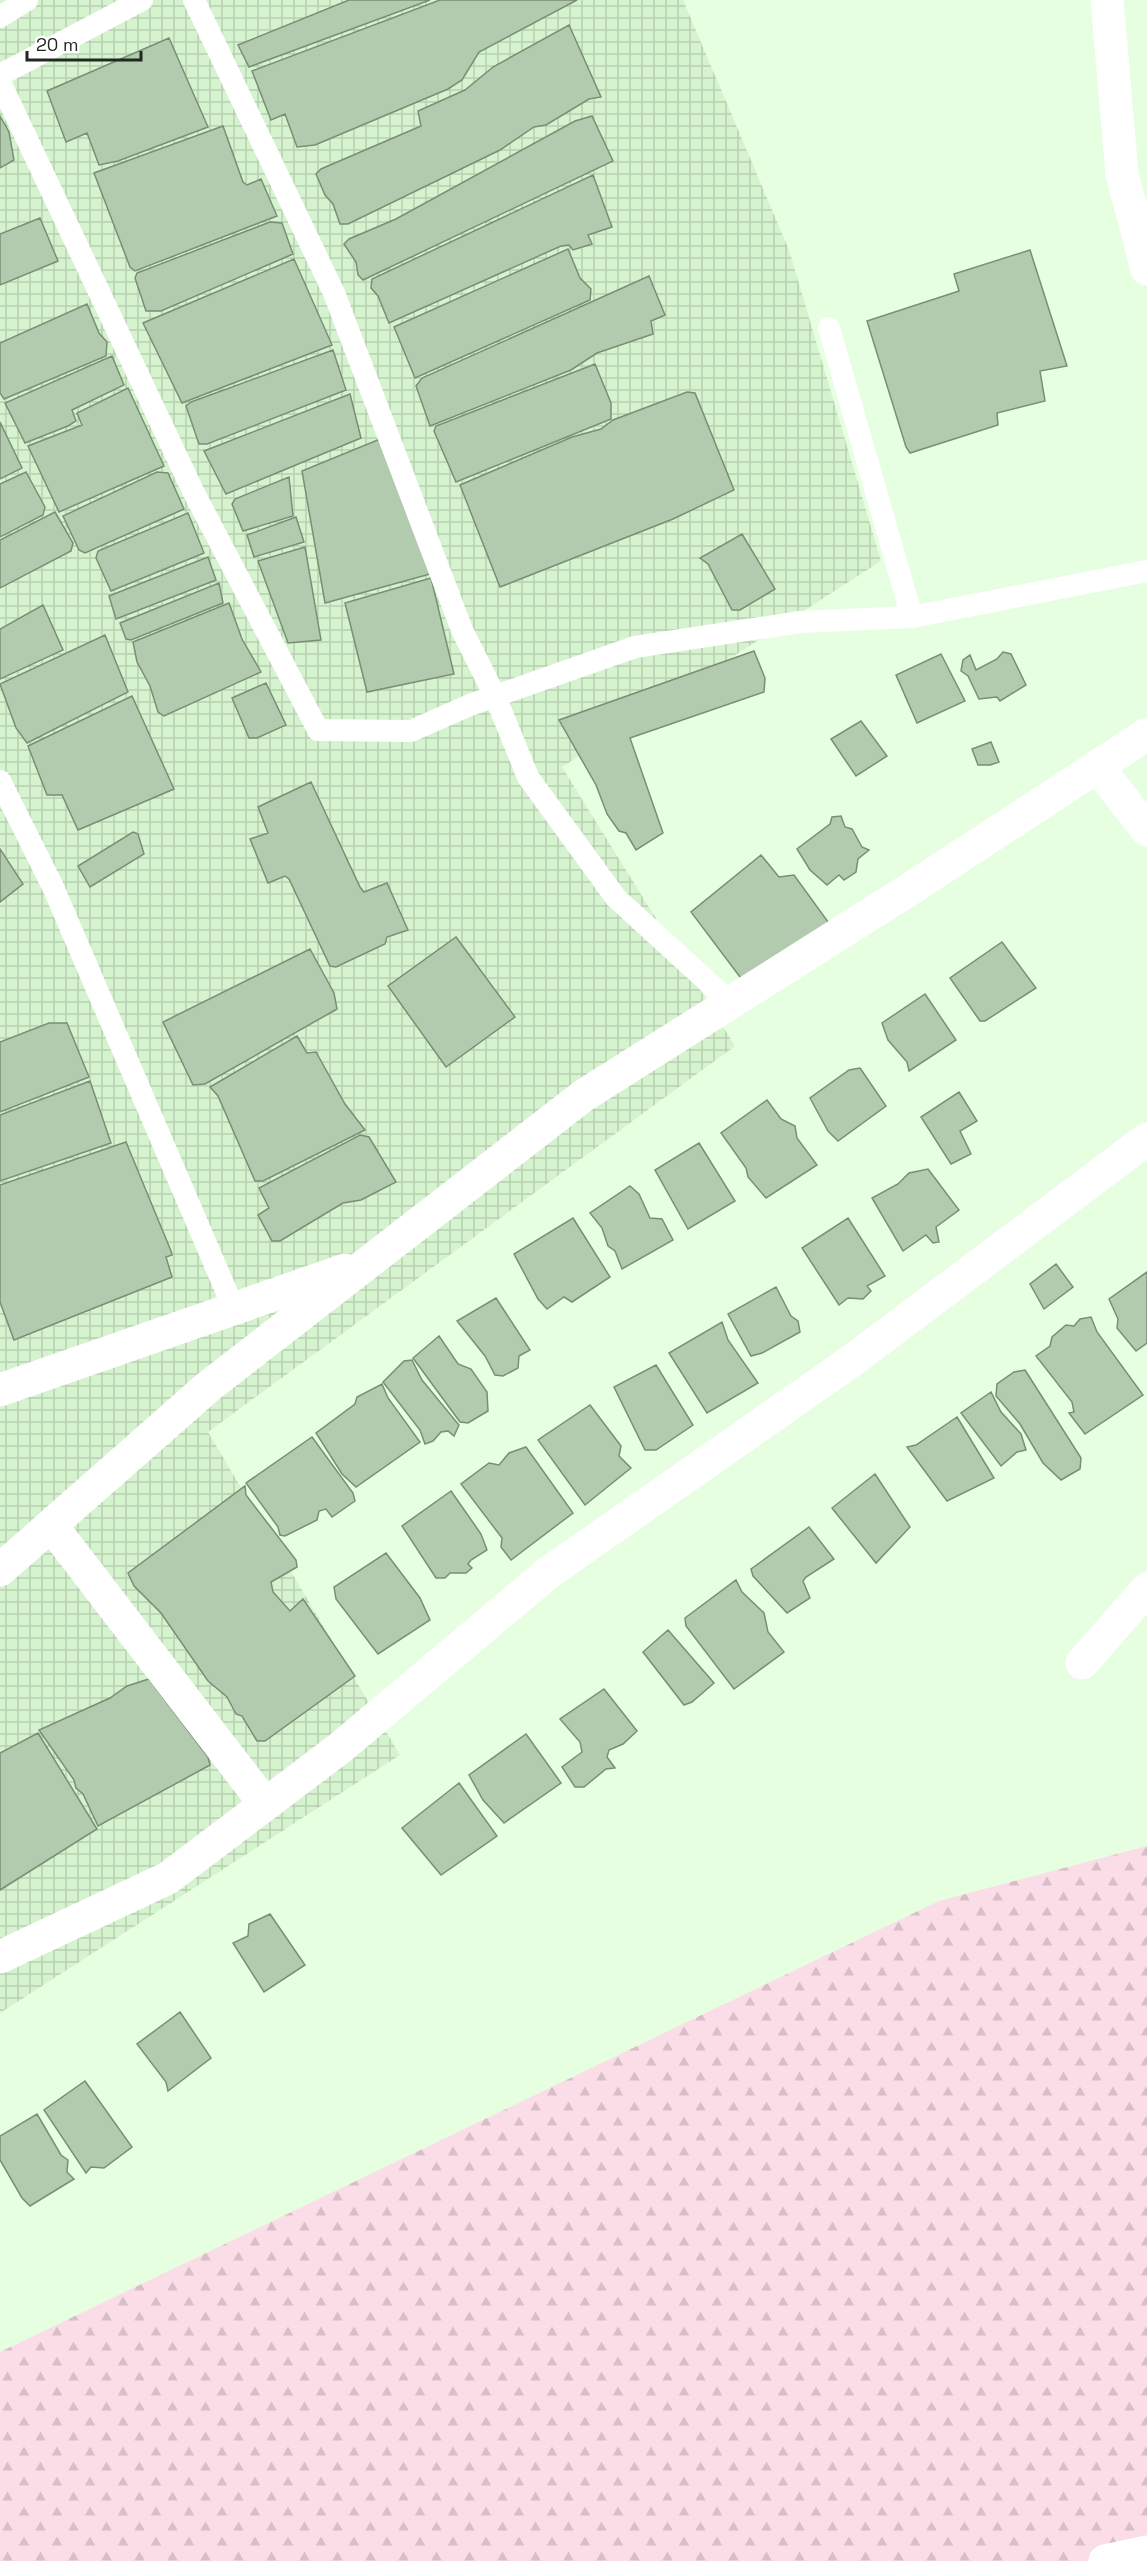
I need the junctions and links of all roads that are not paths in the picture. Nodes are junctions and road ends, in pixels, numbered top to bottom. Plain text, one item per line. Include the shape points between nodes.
1 (27, 0) edge
2 (142, 0) edge
3 (194, 0) edge
4 (1107, 0) edge
5 (0, 17) edge
6 (0, 75) edge
7 (0, 82) edge
8 (1147, 269) edge
9 (829, 328) dead end
10 (1147, 571) edge
11 (912, 617) junction
12 (495, 696) junction
13 (1147, 734) edge
14 (1097, 766) junction
15 (0, 781) edge
16 (1147, 830) edge
17 (731, 1003) junction
18 (1147, 1139) edge
19 (370, 1262) junction
20 (234, 1308) junction
21 (0, 1390) edge
22 (51, 1526) junction
23 (0, 1570) edge
24 (1147, 1589) edge
25 (1082, 1663) dead end
26 (265, 1804) junction
27 (0, 1957) edge
28 (1147, 2552) edge
29 (1106, 2561) edge

1 - 5 lane
2 - 6 lane
3 - 12 lane via 334,293 462,630
4 - 8 street via 1122,174
7 - 12 lane via 193,491 318,730 411,731
9 - 11 lane
10 - 11 lane
11 - 12 lane via 800,622 635,647
12 - 17 lane via 528,777 616,898
13 - 14 street
14 - 16 street
14 - 17 street
15 - 20 lane via 53,887
17 - 19 street via 583,1096
18 - 26 street via 850,1362 548,1573 339,1748
19 - 20 street
19 - 22 street via 209,1386
20 - 21 street
22 - 23 street
22 - 26 street
24 - 25 street
26 - 27 street via 168,1878
28 - 29 street

